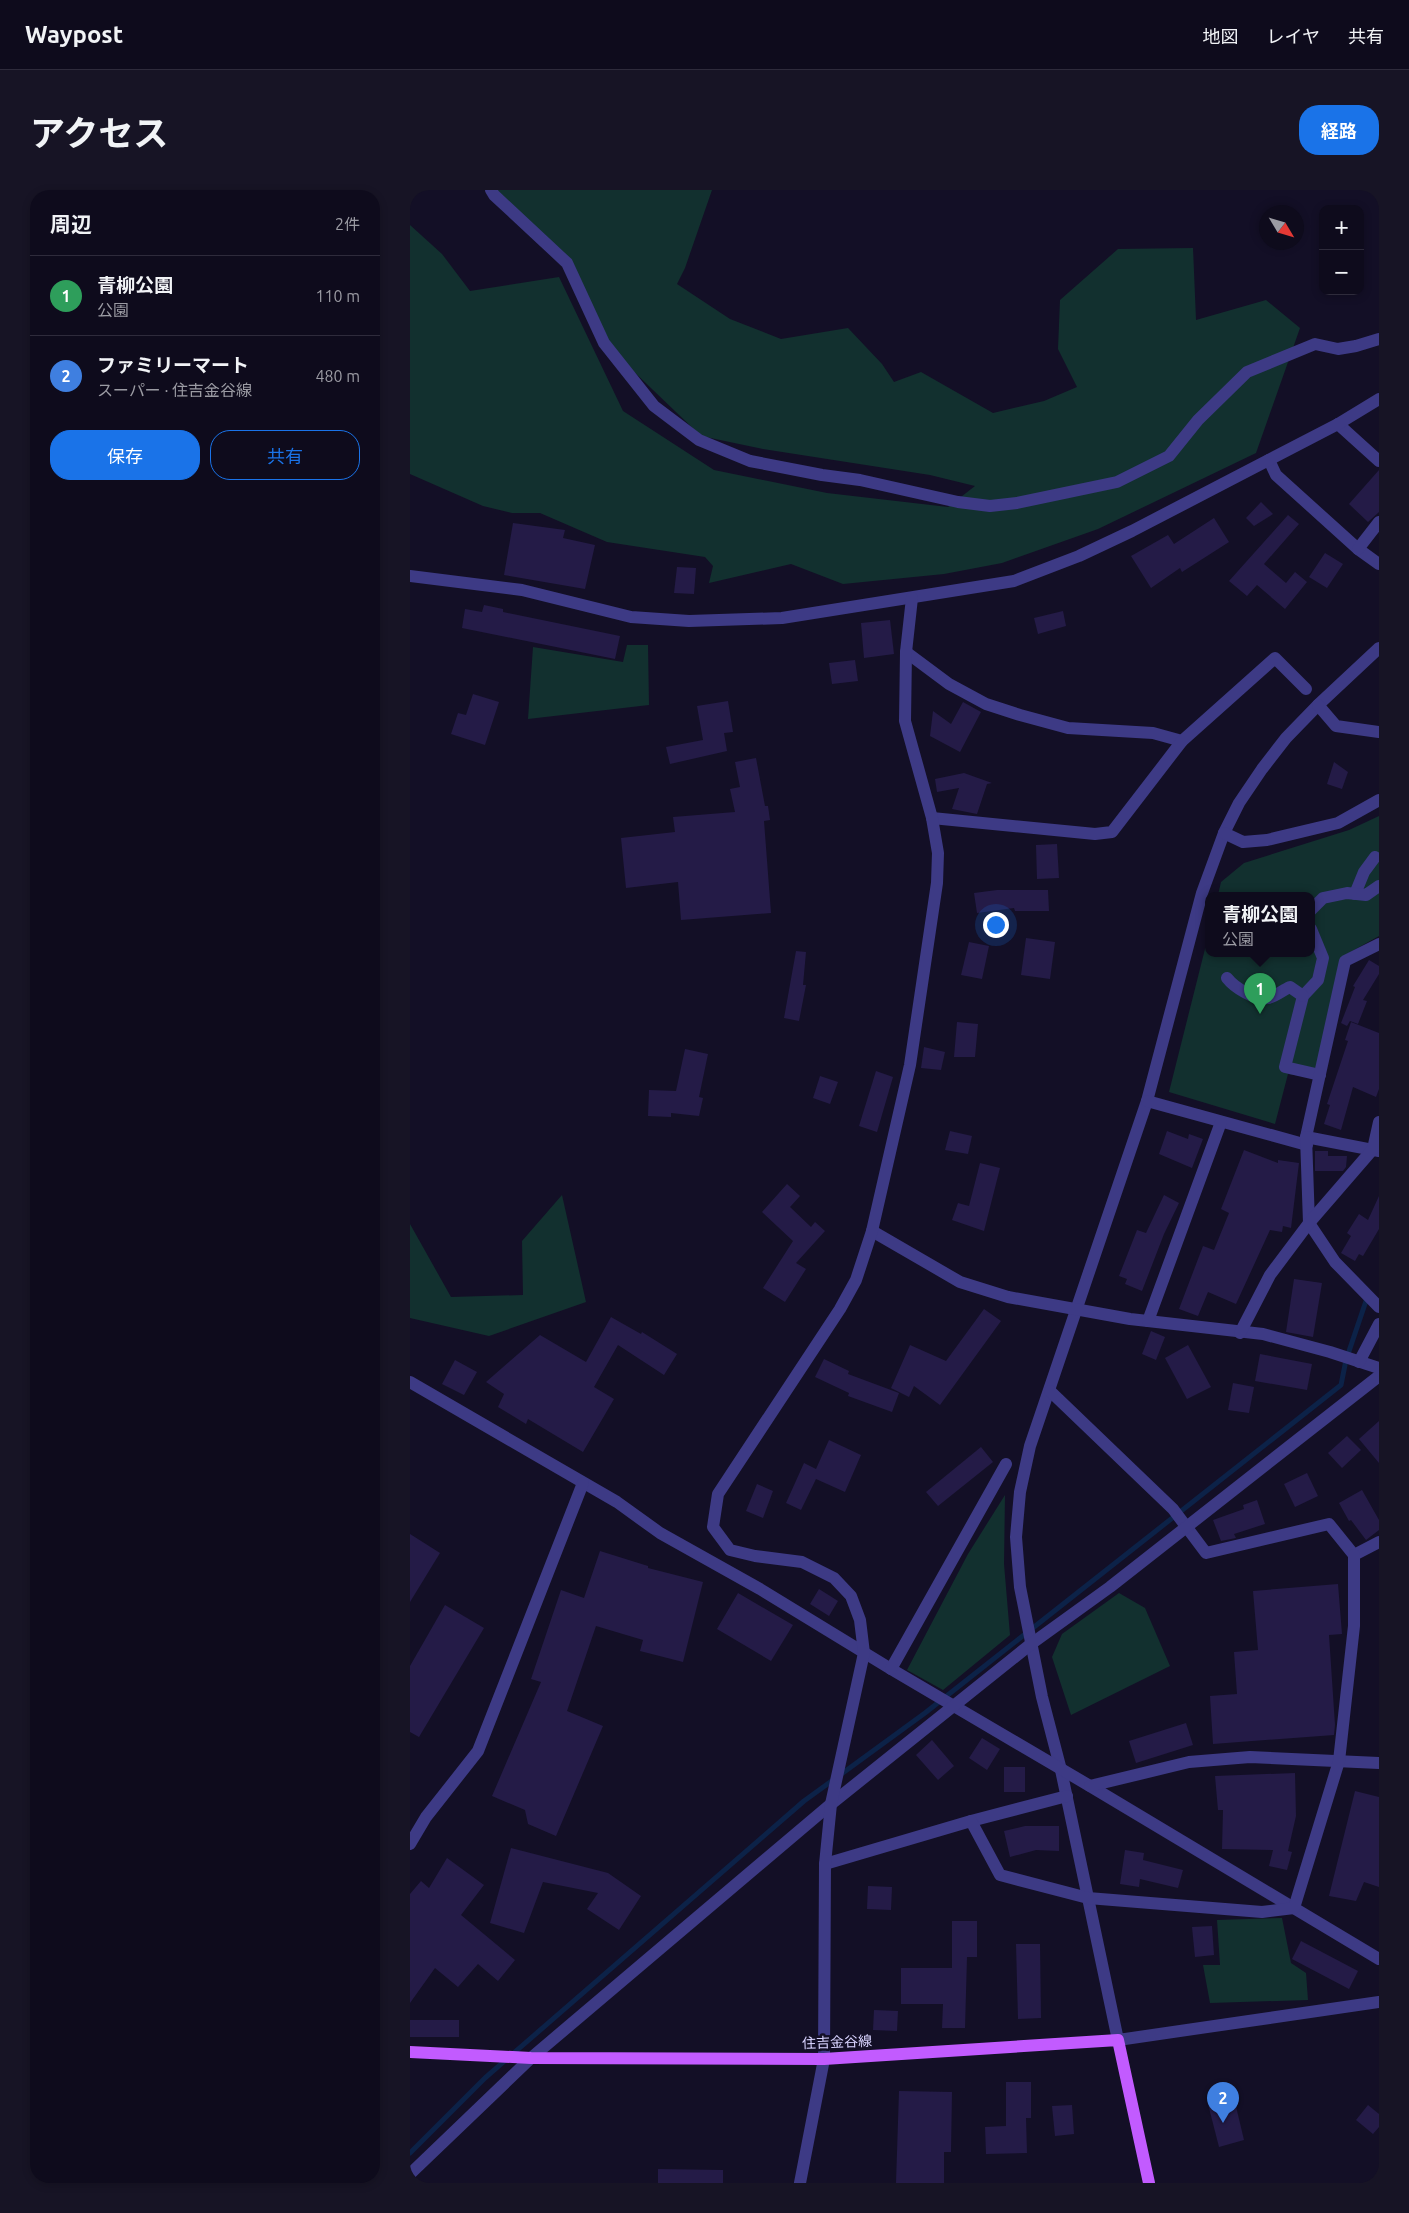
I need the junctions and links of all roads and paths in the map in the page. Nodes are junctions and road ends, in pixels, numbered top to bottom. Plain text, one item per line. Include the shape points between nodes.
1 (491, 190) edge
2 (1379, 339) edge
3 (1379, 399) edge
4 (1338, 424) junction
5 (1269, 460) junction
6 (1379, 461) edge
7 (1379, 522) edge
8 (1358, 549) junction
9 (1379, 564) edge
10 (410, 576) edge
11 (912, 598) junction
12 (1379, 648) edge
13 (906, 652) junction
14 (1306, 689) dead end
15 (1318, 705) junction
16 (1379, 732) edge
17 (1182, 741) junction
18 (1379, 800) edge
19 (932, 818) junction
20 (1224, 833) junction
21 (1375, 857) dead end
22 (1379, 886) edge
23 (1355, 894) junction
24 (1315, 906) edge
25 (1315, 939) edge
26 (1379, 944) edge
27 (1227, 978) dead end
28 (1304, 996) junction
29 (1320, 1075) junction
30 (1147, 1101) junction
31 (1221, 1122) junction
32 (1379, 1122) edge
33 (1307, 1141) junction
34 (1376, 1150) edge
35 (1309, 1223) junction
36 (872, 1231) junction
37 (1376, 1304) edge
38 (1077, 1310) junction
39 (1148, 1321) junction
40 (1379, 1324) edge
41 (1240, 1333) junction
42 (1359, 1362) junction
43 (1379, 1368) edge
44 (1379, 1376) edge
45 (410, 1382) edge
46 (1050, 1391) junction
47 (1006, 1464) dead end
48 (583, 1483) junction
49 (1186, 1527) junction
50 (1379, 1542) edge
51 (1354, 1555) junction
52 (1031, 1644) junction
53 (864, 1653) junction
54 (891, 1669) junction
55 (951, 1704) junction
56 (1338, 1761) junction
57 (1379, 1763) edge
58 (1062, 1770) junction
59 (1090, 1786) junction
60 (1067, 1796) junction
61 (833, 1799) junction
62 (971, 1821) junction
63 (410, 1844) edge
64 (825, 1864) junction
65 (1088, 1898) junction
66 (1294, 1908) junction
67 (1379, 1960) edge
68 (1379, 2002) edge
69 (1118, 2040) junction
70 (410, 2052) edge
71 (531, 2058) junction
72 (824, 2059) junction
73 (410, 2174) edge
74 (800, 2183) edge
75 (1149, 2183) edge

1 - 2 street via 567,264 604,343 654,406 700,440 750,461 860,480 958,502 990,506 1117,482 1169,456 1198,420 1247,372 1314,344 1338,349
3 - 4 street
4 - 5 street
4 - 6 street
5 - 8 street via 1276,475
5 - 11 street via 1071,559 1014,581
7 - 8 street
8 - 9 street
10 - 11 street via 522,590 630,617 689,621 782,618
11 - 13 street
12 - 15 street
13 - 17 street via 949,684 986,704 1068,728 1152,733
13 - 19 street via 905,721
14 - 17 street via 1275,658
15 - 16 street via 1336,726
15 - 20 street via 1262,769
17 - 19 street via 1112,832 1095,834
18 - 20 street via 1338,823 1267,840 1243,842
19 - 36 street via 938,853 937,883 919,1008 910,1065
20 - 30 street via 1202,893
21 - 23 street via 1364,872
22 - 23 street via 1366,894
23 - 24 street via 1323,898
25 - 28 street via 1323,958 1318,980
26 - 29 street via 1346,961
27 - 28 street via 1259,998 1268,998 1290,987
28 - 29 street via 1285,1067
29 - 33 street
30 - 31 street
30 - 38 street
31 - 33 street
31 - 39 street
32 - 34 street
33 - 34 street
33 - 35 street
34 - 35 street
35 - 37 street via 1335,1262
35 - 41 street via 1270,1275
36 - 38 street via 960,1282 1008,1298
36 - 53 street via 856,1280 840,1309 718,1494 713,1527 730,1550 802,1562 834,1578 851,1596 860,1620
38 - 39 street
38 - 46 street
39 - 41 street
40 - 42 street
41 - 42 street via 1262,1334
42 - 43 street
44 - 49 street
45 - 48 street
46 - 49 street via 1173,1509
46 - 52 street via 1030,1446 1016,1528 1020,1587
47 - 54 street
48 - 53 street via 617,1502 660,1533
48 - 63 street via 478,1752 426,1817
49 - 51 street via 1206,1554 1329,1524
49 - 52 street
50 - 51 street
51 - 56 street via 1354,1626
52 - 55 street
52 - 58 street
53 - 54 street
53 - 61 street
54 - 55 street
55 - 58 street
55 - 61 street
56 - 57 street
56 - 59 street via 1250,1757 1189,1762
56 - 66 street
58 - 59 street
58 - 60 street
59 - 66 street
60 - 62 street
60 - 65 street
61 - 64 street
61 - 71 street
62 - 64 street
62 - 65 street via 1000,1875
64 - 72 street
65 - 66 street via 1262,1912
65 - 69 street
66 - 67 street
68 - 69 street
69 - 72 main road, 住吉金谷線
69 - 75 main road
70 - 71 main road, 住吉金谷線
71 - 72 main road, 住吉金谷線
71 - 73 street
72 - 74 street

